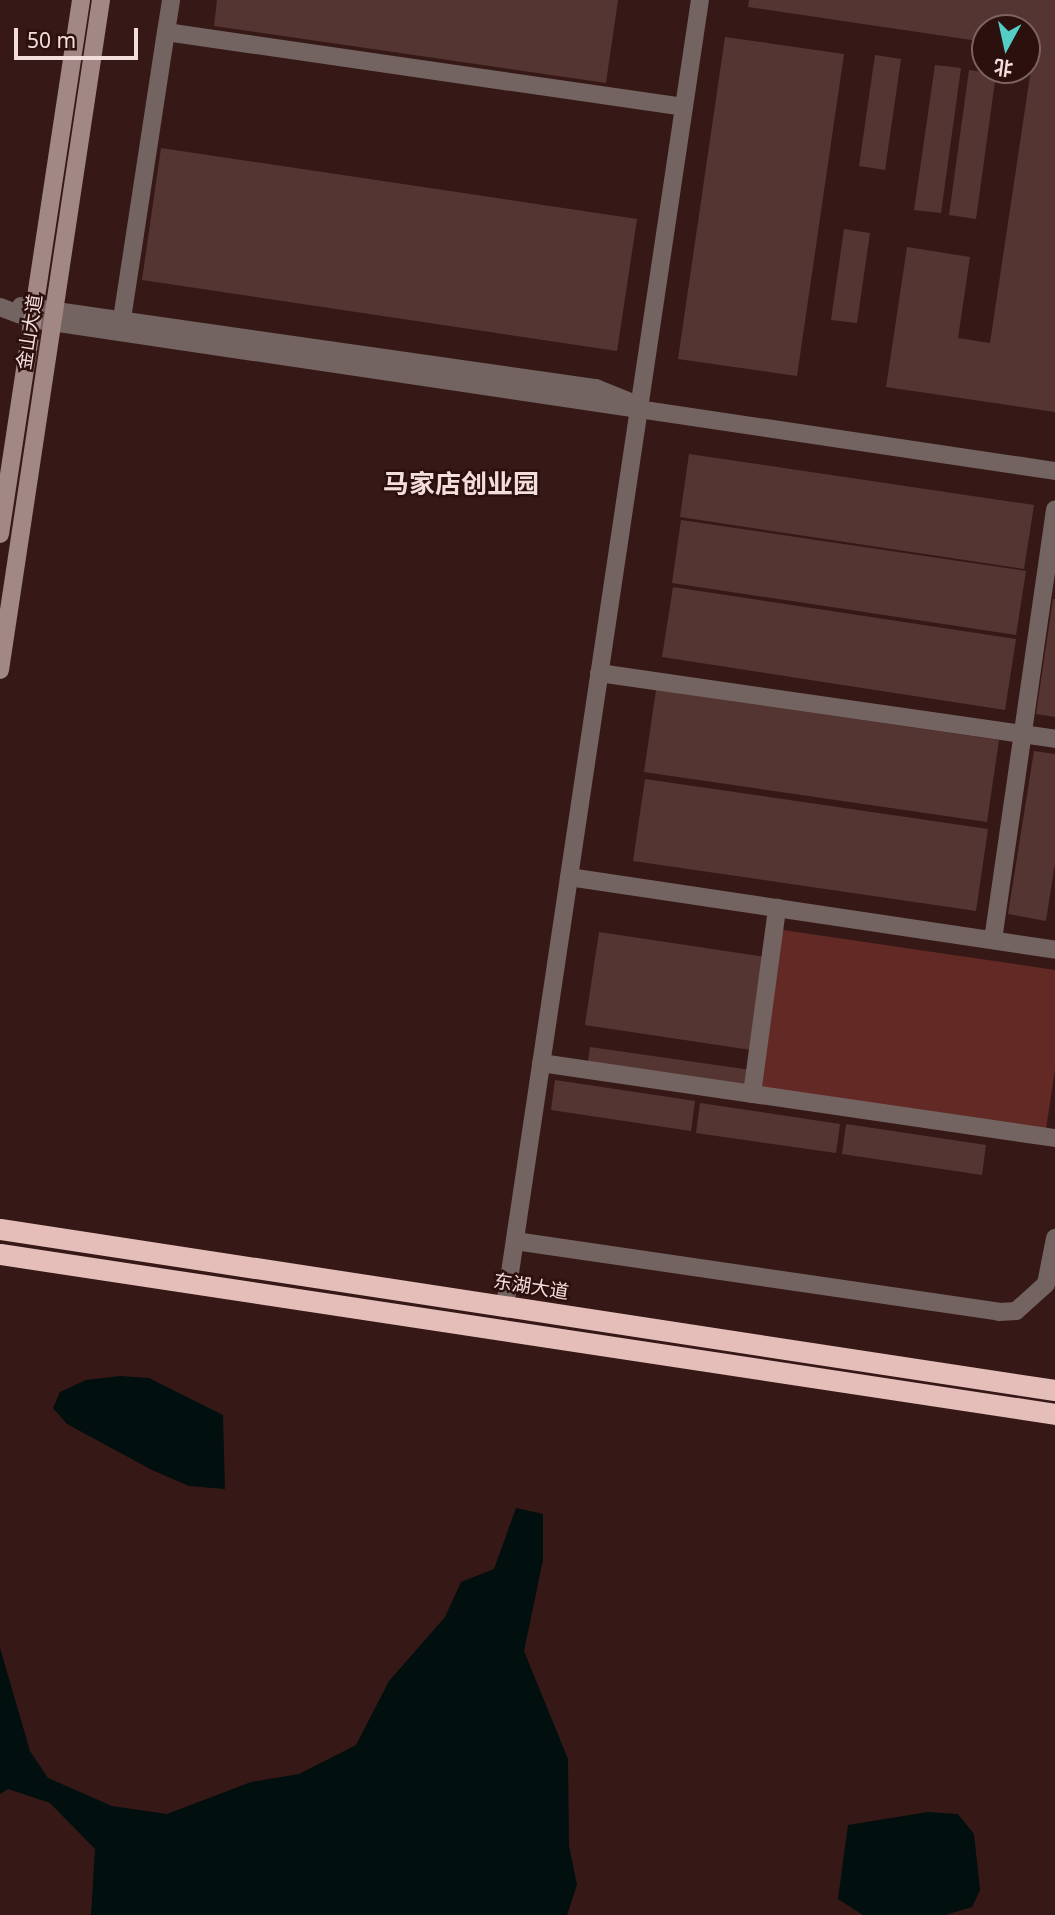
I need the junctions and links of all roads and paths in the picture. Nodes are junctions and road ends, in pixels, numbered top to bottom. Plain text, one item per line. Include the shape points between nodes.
1 (81, 0) edge
2 (101, 0) edge
3 (171, 0) edge
4 (700, 0) edge
5 (166, 32) junction
6 (684, 107) junction
7 (4, 307) edge
8 (34, 312) junction
9 (54, 314) junction
10 (121, 324) junction
11 (639, 409) junction
12 (1055, 471) edge
13 (1055, 509) edge
14 (0, 534) edge
15 (0, 670) edge
16 (599, 673) junction
17 (1023, 734) junction
18 (1055, 739) edge
19 (569, 877) junction
20 (778, 908) junction
21 (993, 940) junction
22 (1055, 950) edge
23 (541, 1063) junction
24 (752, 1094) junction
25 (1055, 1138) edge
26 (0, 1229) edge
27 (1055, 1238) edge
28 (515, 1241) junction
29 (0, 1254) edge
30 (505, 1306) junction
31 (1055, 1390) edge
32 (1055, 1414) edge

1 - 8 street, 金山大道
2 - 9 street, 金山大道
3 - 5 street
4 - 6 street
5 - 6 street
5 - 10 street
6 - 11 street
7 - 8 street
8 - 9 street
8 - 14 street, 金山大道
9 - 10 street
9 - 15 street, 金山大道
10 - 11 street
11 - 12 street
11 - 16 street
13 - 17 street
16 - 17 street
16 - 19 street
17 - 18 street
17 - 21 street
19 - 20 street
19 - 23 street
20 - 21 street
20 - 24 street
21 - 22 street
23 - 24 street
23 - 28 street
24 - 25 street
26 - 30 highway, 东湖大道
27 - 28 street via 1046,1284 1016,1311 999,1312
28 - 30 street
29 - 32 highway
30 - 31 highway, 东湖大道

